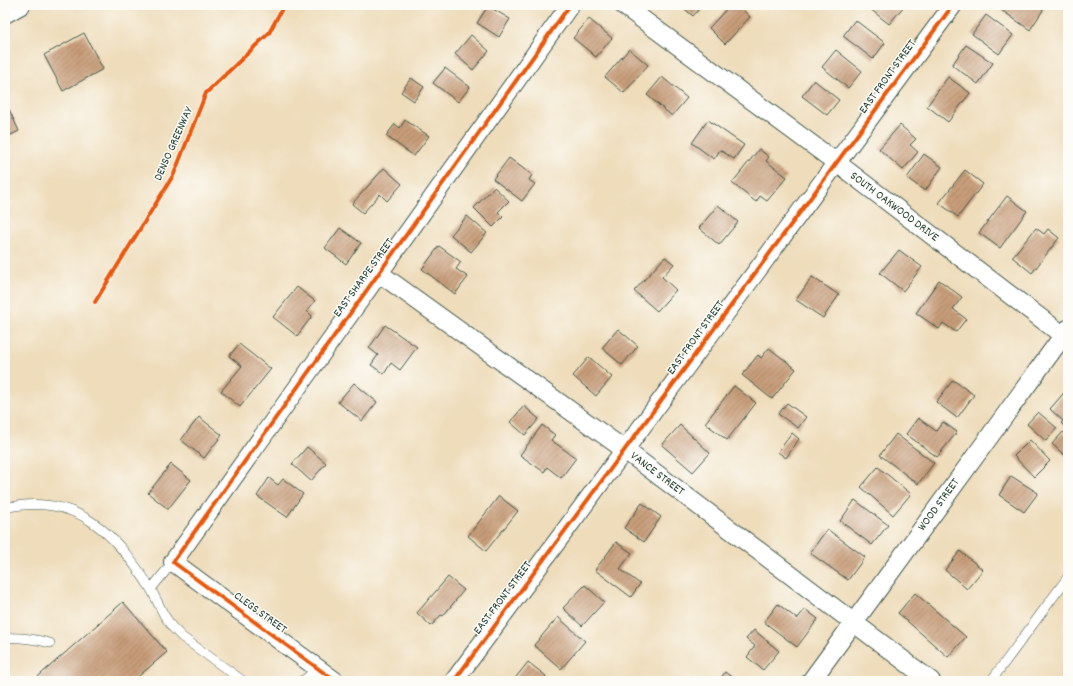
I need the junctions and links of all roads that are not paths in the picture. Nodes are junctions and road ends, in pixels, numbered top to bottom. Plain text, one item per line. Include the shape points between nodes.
1 (20, 5) edge
2 (570, 5) edge
3 (623, 5) edge
4 (953, 5) edge
5 (5, 14) edge
6 (837, 163) junction
7 (379, 273) junction
8 (1066, 334) edge
9 (625, 450) junction
10 (5, 508) edge
11 (173, 562) junction
12 (1068, 577) edge
13 (151, 589) junction
14 (853, 623) junction
15 (5, 638) edge
16 (50, 643) dead end
17 (316, 667) junction
18 (243, 681) edge
19 (302, 681) edge
20 (335, 681) edge
21 (454, 681) edge
22 (811, 681) edge
23 (931, 681) edge
24 (991, 681) edge

1 - 5 street
2 - 7 street, EAST SHARPE STREET
3 - 6 street, SOUTH OAKWOOD DRIVE
4 - 6 street, EAST FRONT STREET
6 - 8 street, SOUTH OAKWOOD DRIVE
6 - 9 street, EAST FRONT STREET
7 - 9 street, VANCE STREET
7 - 11 street, EAST SHARPE STREET
8 - 14 street, WOOD STREET
9 - 14 street, VANCE STREET
9 - 21 street, EAST FRONT STREET
10 - 13 lane via 42,504 84,516 102,528 120,546
11 - 13 lane
11 - 17 street, CLEGS STREET
12 - 24 lane
13 - 18 lane via 164,615 177,632
14 - 22 street, WOOD STREET
14 - 23 street, VANCE STREET
15 - 16 lane via 31,638
17 - 19 lane
17 - 20 street, CLEGS STREET

